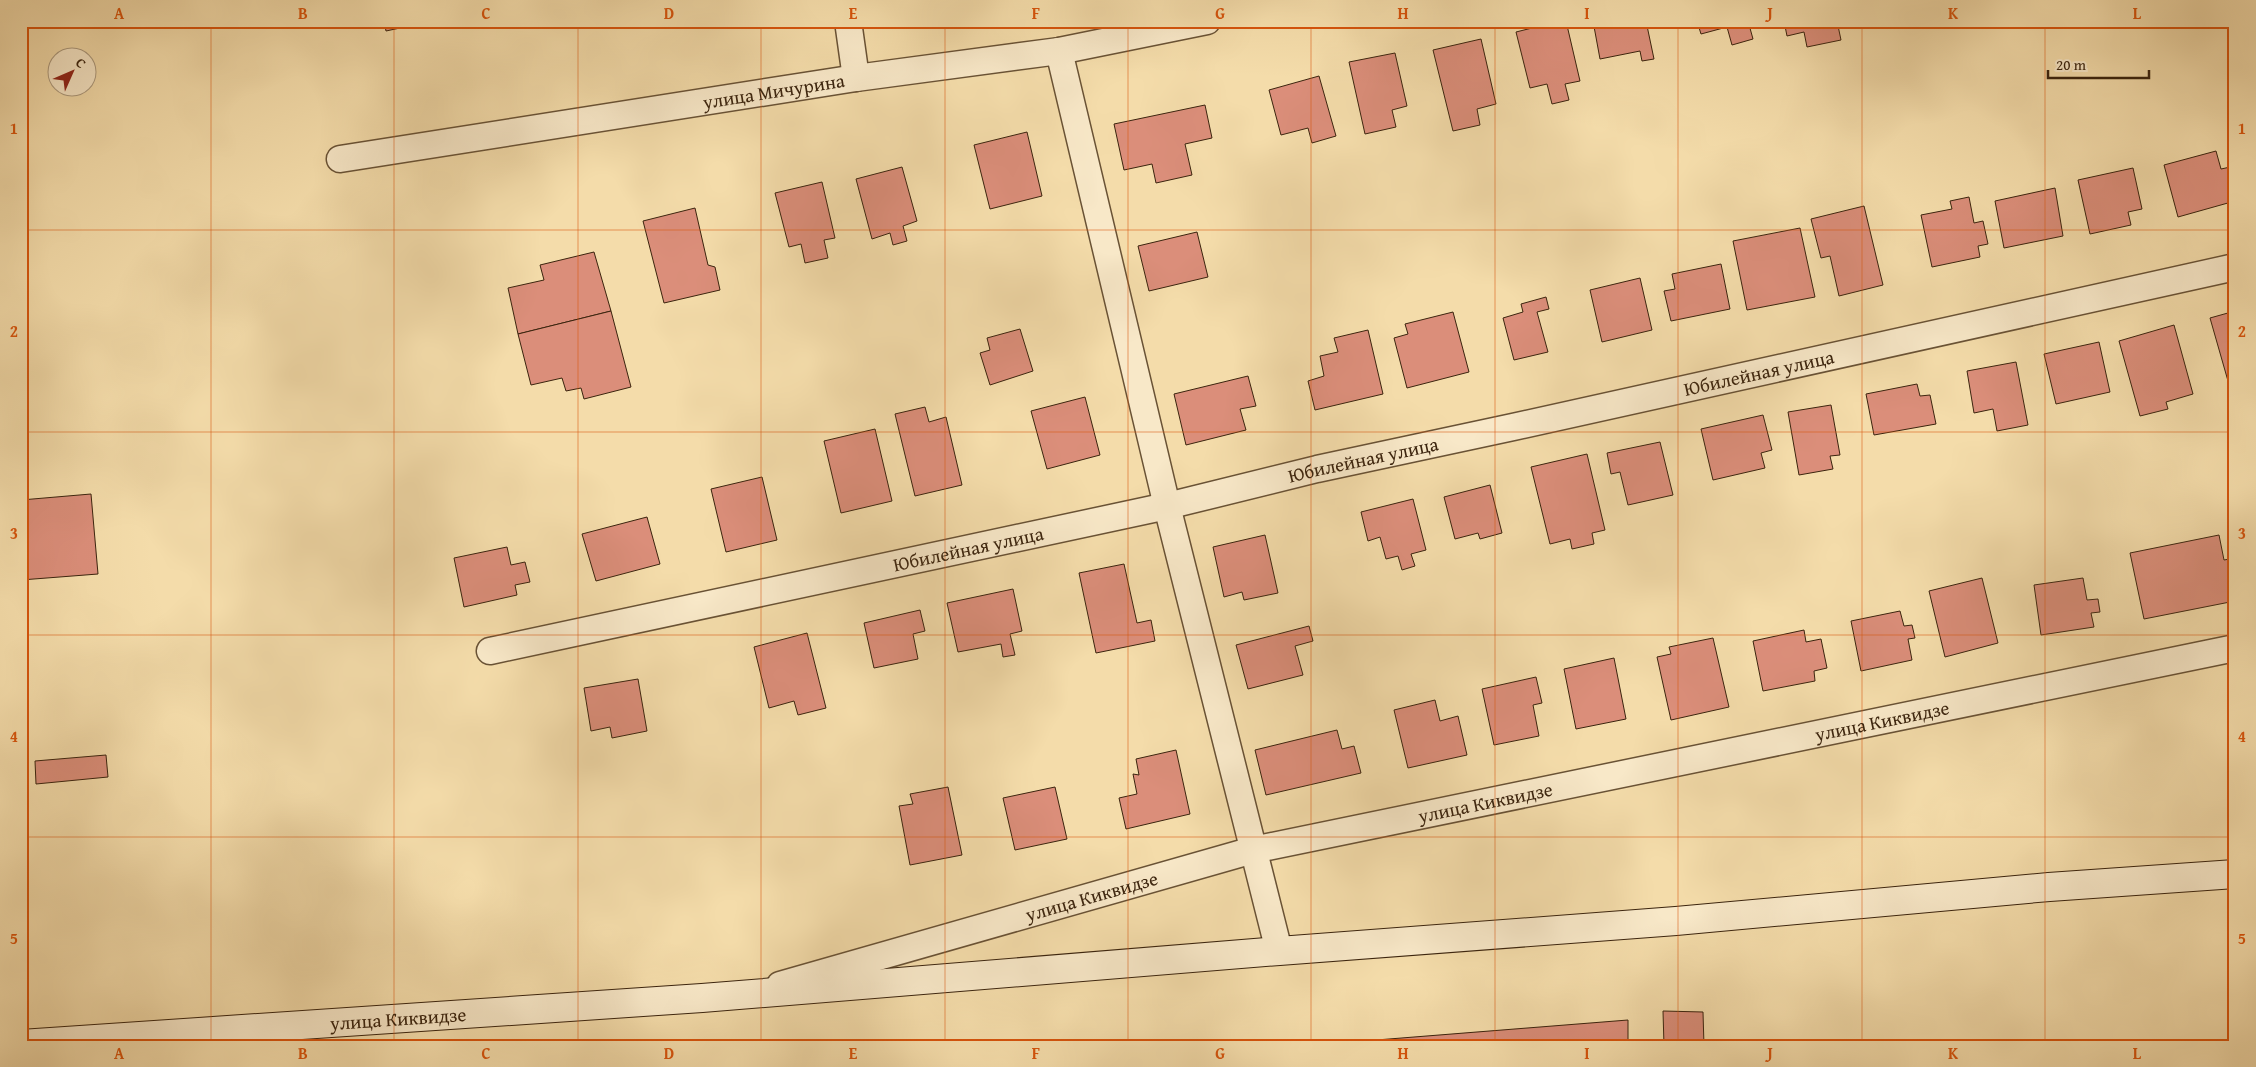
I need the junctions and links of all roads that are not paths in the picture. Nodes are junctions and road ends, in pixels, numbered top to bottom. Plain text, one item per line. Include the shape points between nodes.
1 (848, 21) edge
2 (1207, 21) edge
3 (1059, 51) junction
4 (856, 78) junction
5 (340, 159) dead end
6 (2235, 267) edge
7 (1167, 506) junction
8 (2235, 648) edge
9 (490, 651) dead end
10 (1253, 850) junction
11 (2235, 874) edge
12 (1279, 951) junction
13 (745, 995) junction
14 (21, 1044) edge

1 - 4 street
2 - 3 street, улица Мичурина
3 - 4 street, улица Мичурина
3 - 7 street
4 - 5 street, улица Мичурина
6 - 7 street, Юбилейная улица via 1317,469
7 - 9 street, Юбилейная улица
7 - 10 street
8 - 10 street, улица Киквидзе
10 - 12 street
10 - 13 street, улица Киквидзе
11 - 12 street, улица Киквидзе
12 - 13 street, улица Киквидзе
13 - 14 street, улица Киквидзе

